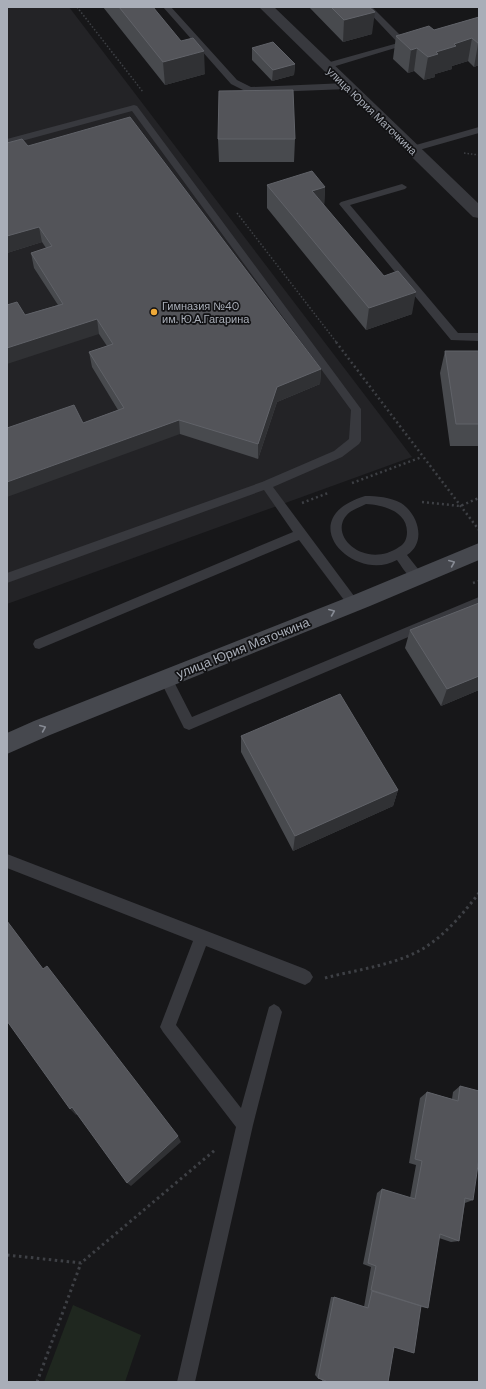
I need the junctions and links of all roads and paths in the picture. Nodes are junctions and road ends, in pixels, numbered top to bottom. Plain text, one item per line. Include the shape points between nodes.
1 (77, 7) edge
2 (167, 7) edge
3 (266, 7) edge
4 (368, 7) edge
5 (419, 40) edge
6 (404, 44) junction
7 (326, 66) junction
8 (347, 86) junction
9 (147, 96) dead end
10 (479, 130) edge
11 (7, 142) edge
12 (412, 149) junction
13 (402, 187) dead end
14 (233, 208) dead end
15 (479, 213) edge
16 (479, 337) edge
17 (422, 457) junction
18 (352, 483) dead end
19 (266, 485) junction
20 (328, 493) dead end
21 (479, 498) edge
22 (422, 502) dead end
23 (460, 506) junction
24 (284, 510) junction
25 (479, 530) edge
26 (301, 534) junction
27 (479, 551) edge
28 (400, 555) junction
29 (418, 577) junction
30 (7, 578) edge
31 (479, 602) edge
32 (354, 604) junction
33 (39, 644) dead end
34 (165, 678) junction
35 (7, 744) edge
36 (7, 861) edge
37 (479, 893) edge
38 (202, 937) junction
39 (305, 977) dead end
40 (321, 979) dead end
41 (274, 1012) dead end
42 (245, 1124) junction
43 (7, 1255) edge
44 (81, 1263) junction
45 (38, 1382) edge
46 (186, 1382) edge

1 - 9 path
2 - 8 lane via 234,82 249,90
3 - 7 street, улица Юрия Маточкина
4 - 6 lane
5 - 6 lane
6 - 7 lane
7 - 8 street, улица Юрия Маточкина
8 - 12 street, улица Юрия Маточкина
10 - 12 lane
11 - 19 lane via 134,108 356,409 355,441 338,454
12 - 15 street, улица Юрия Маточкина
13 - 16 lane via 344,204 455,337
14 - 17 path
17 - 18 path
17 - 23 path
19 - 24 lane
19 - 30 lane
20 - 24 path
21 - 23 path
22 - 23 path
23 - 25 path
24 - 26 lane
26 - 32 lane
26 - 33 lane
29 -> 27 street, улица Юрия Маточкина
28 - 28 lane via 413,538 409,518 401,509 391,503 365,500 348,506 337,517 336,537 351,554 376,561 389,560
28 - 29 lane
29 - 32 street, улица Юрия Маточкина
31 - 34 lane via 189,724
34 -> 32 street, улица Юрия Маточкина
35 -> 34 street, улица Юрия Маточкина
36 - 38 lane
37 - 40 path via 467,909 438,937 409,955
38 - 39 lane
38 - 42 lane via 168,1027
41 - 42 lane
42 - 44 path
42 - 46 lane
43 - 44 path
44 - 45 path

